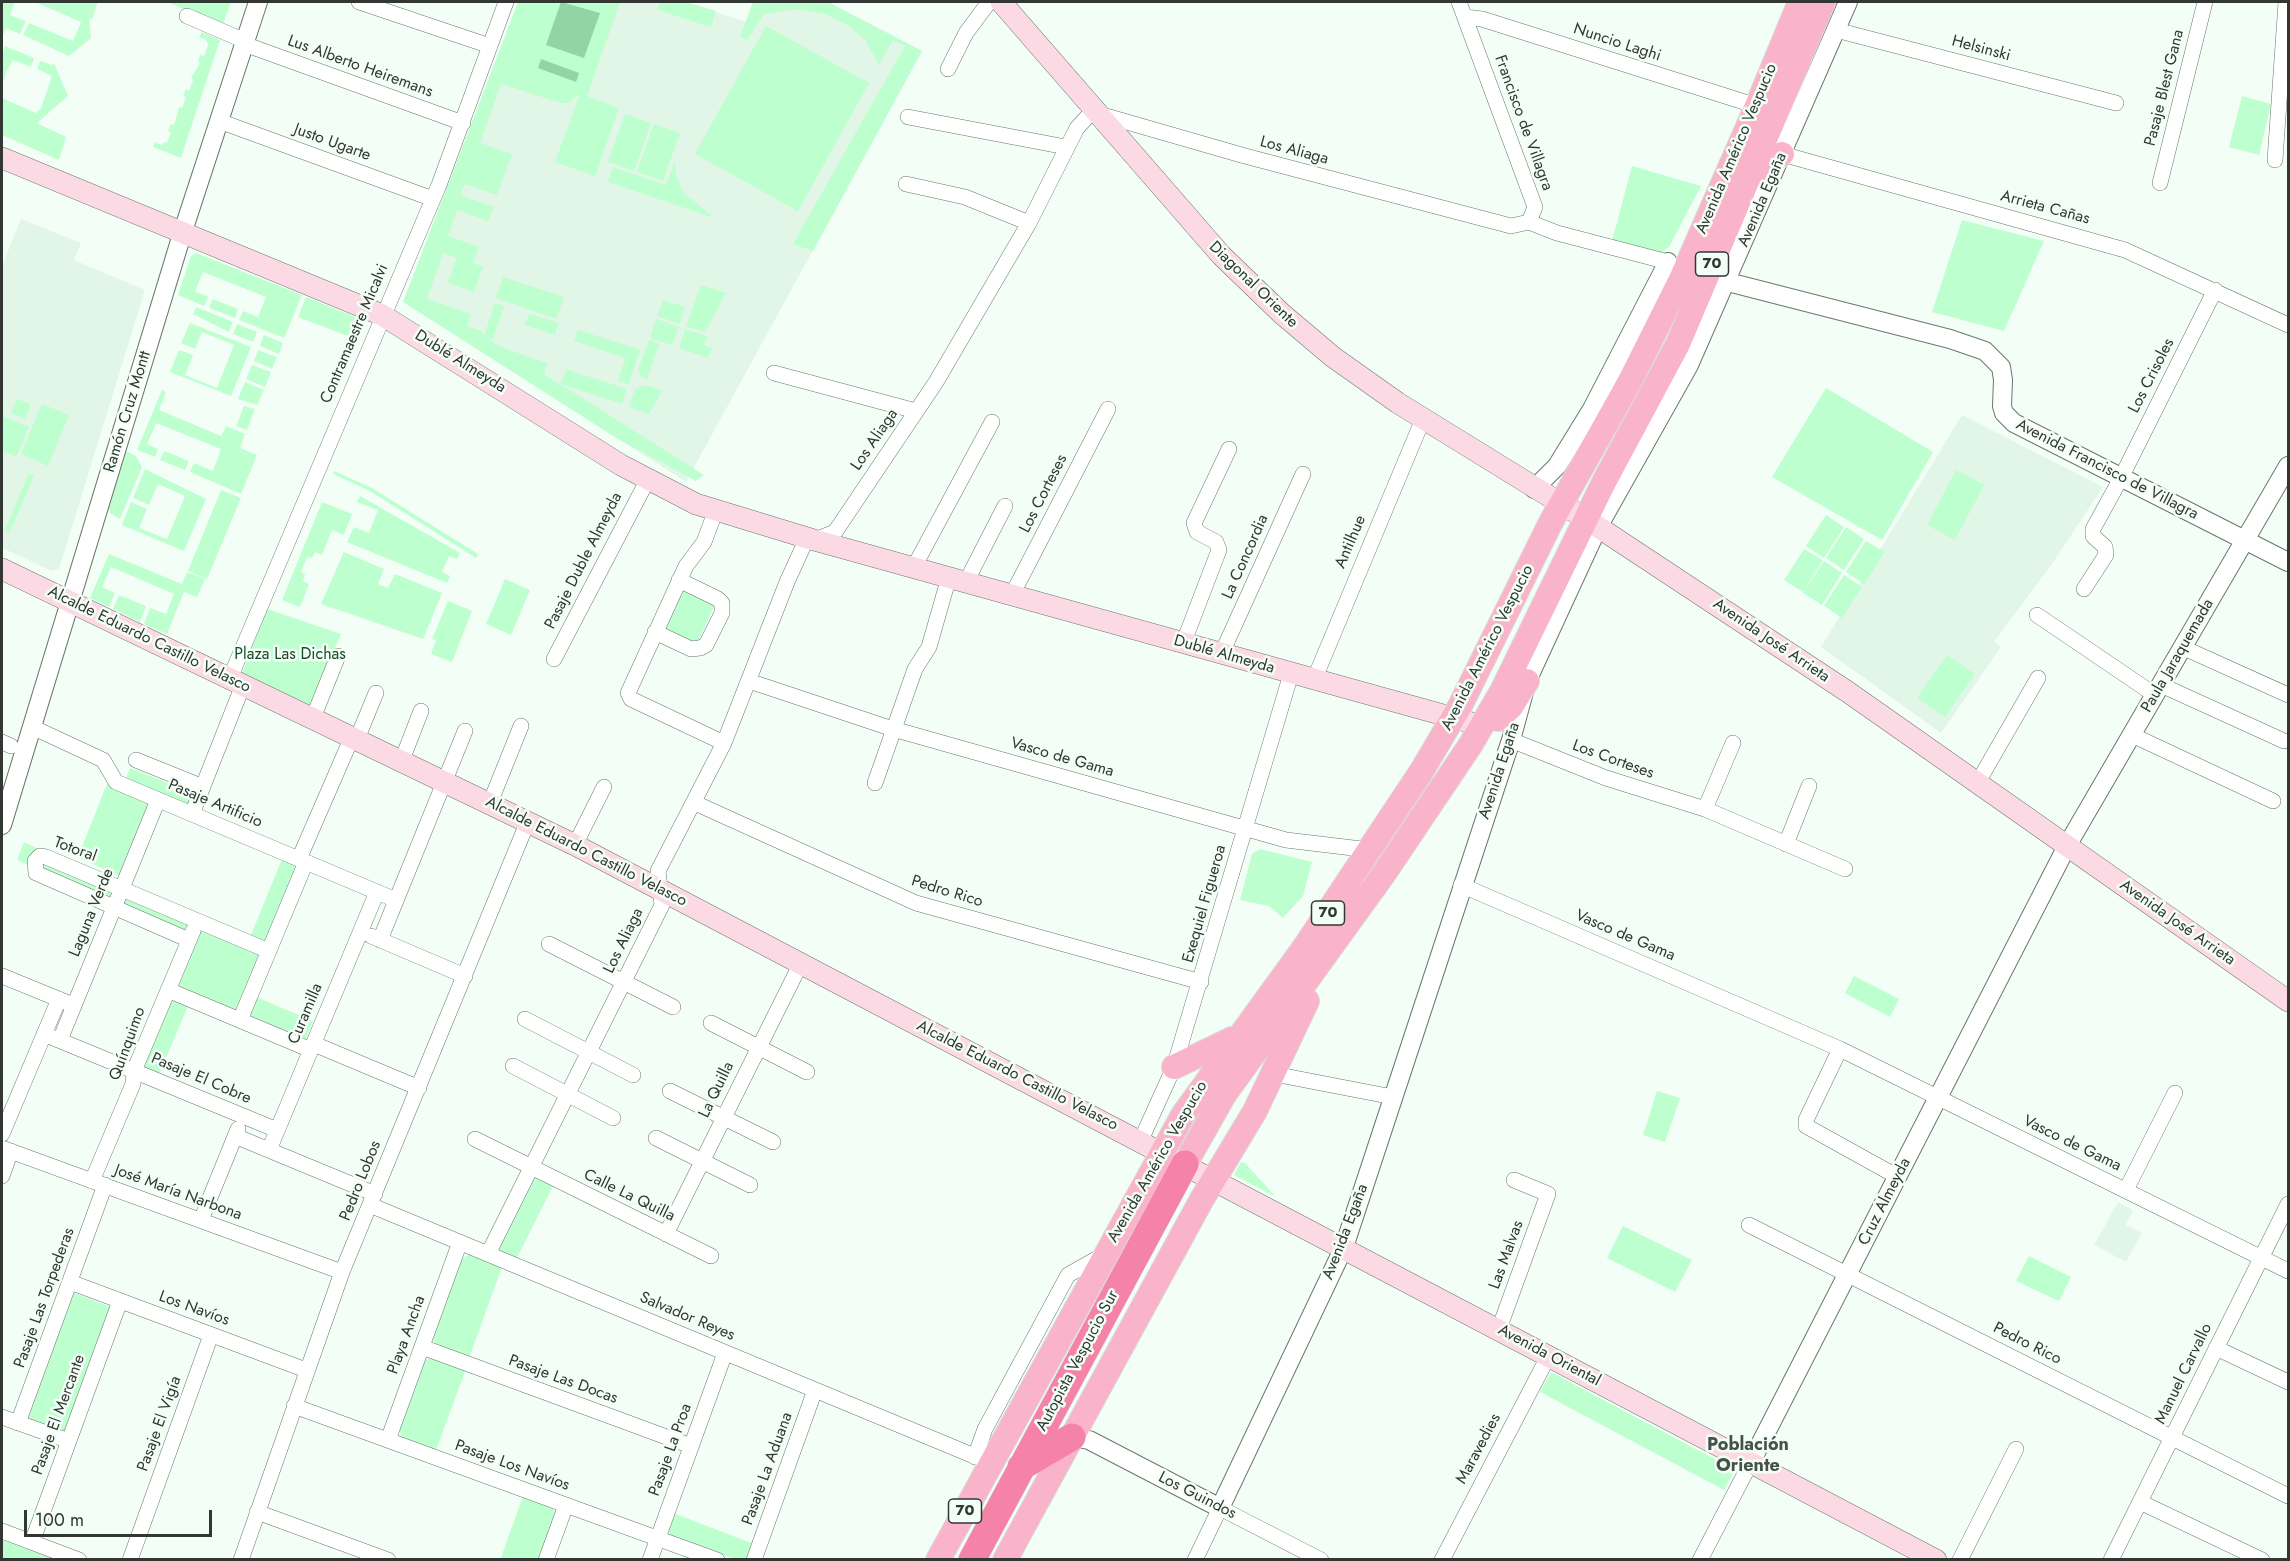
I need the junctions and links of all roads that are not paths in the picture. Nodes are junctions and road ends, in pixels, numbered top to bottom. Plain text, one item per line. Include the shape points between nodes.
1 (258, 2) edge
2 (359, 2) edge
3 (506, 2) edge
4 (989, 2) edge
5 (1001, 2) edge
6 (1459, 2) edge
7 (1800, 2) edge
8 (1823, 2) edge
9 (1848, 2) edge
10 (2205, 2) edge
11 (2286, 2) edge
12 (187, 16) dead end
13 (1465, 17) junction
14 (1836, 30) junction
15 (245, 43) junction
16 (490, 46) junction
17 (948, 69) dead end
18 (2116, 103) dead end
19 (1757, 106) junction
20 (1099, 114) junction
21 (908, 117) dead end
22 (219, 121) junction
23 (464, 123) junction
24 (1066, 147) junction
25 (1782, 154) junction
26 (2, 158) edge
27 (2275, 160) dead end
28 (1749, 177) junction
29 (2160, 183) dead end
30 (906, 184) dead end
31 (433, 199) junction
32 (1707, 221) junction
33 (1529, 222) junction
34 (1029, 223) junction
35 (183, 231) junction
36 (1668, 262) junction
37 (1728, 282) junction
38 (2215, 290) junction
39 (382, 315) junction
40 (2289, 325) edge
41 (774, 373) dead end
42 (1108, 409) dead end
43 (916, 411) junction
44 (1423, 419) junction
45 (992, 422) dead end
46 (1229, 450) dead end
47 (2289, 466) edge
48 (1303, 474) dead end
49 (2121, 478) junction
50 (647, 481) junction
51 (1534, 489) junction
52 (1561, 504) junction
53 (1005, 506) dead end
54 (716, 510) junction
55 (1592, 523) junction
56 (810, 539) junction
57 (2245, 542) junction
58 (2289, 562) edge
59 (914, 567) junction
60 (2, 569) edge
61 (679, 580) junction
62 (957, 580) junction
63 (2084, 590) dead end
64 (1012, 595) junction
65 (69, 602) junction
66 (2037, 615) dead end
67 (655, 632) junction
68 (1183, 644) junction
69 (2184, 648) junction
70 (1221, 655) junction
71 (338, 656) dead end
72 (554, 658) dead end
73 (1291, 674) junction
74 (2038, 678) dead end
75 (1314, 680) junction
76 (237, 681) junction
77 (749, 681) junction
78 (1527, 681) junction
79 (2158, 690) junction
80 (376, 693) dead end
81 (2289, 695) edge
82 (421, 711) dead end
83 (313, 718) junction
84 (1453, 719) junction
85 (521, 726) dead end
86 (1483, 726) junction
87 (32, 727) junction
88 (893, 729) junction
89 (465, 731) dead end
90 (2132, 735) junction
91 (354, 738) junction
92 (1511, 740) junction
93 (2284, 741) dead end
94 (724, 743) junction
95 (1733, 743) dead end
96 (136, 760) dead end
97 (402, 760) junction
98 (445, 781) junction
99 (1978, 782) junction
100 (875, 783) dead end
101 (1809, 786) dead end
102 (203, 787) junction
103 (604, 787) dead end
104 (158, 800) junction
105 (2273, 801) dead end
106 (490, 803) junction
107 (695, 803) junction
108 (1705, 809) junction
109 (192, 814) junction
110 (528, 821) junction
111 (2, 825) edge
112 (1246, 828) junction
113 (1786, 844) junction
114 (2068, 844) junction
115 (575, 845) junction
116 (1370, 850) junction
117 (303, 861) junction
118 (1845, 869) dead end
119 (1461, 885) junction
120 (122, 888) junction
121 (659, 889) junction
122 (377, 892) junction
123 (396, 900) junction
124 (114, 907) junction
125 (197, 920) junction
126 (360, 931) junction
127 (189, 940) junction
128 (380, 940) junction
129 (549, 944) dead end
130 (269, 951) junction
131 (1329, 952) junction
132 (801, 963) junction
133 (2, 976) edge
134 (465, 976) junction
135 (624, 981) junction
136 (1201, 982) junction
137 (168, 990) junction
138 (59, 999) junction
139 (2289, 1000) edge
140 (74, 1005) junction
141 (674, 1007) dead end
142 (525, 1019) dead end
143 (240, 1020) junction
144 (711, 1023) dead end
145 (1242, 1033) junction
146 (44, 1034) junction
147 (60, 1040) junction
148 (312, 1047) junction
149 (759, 1047) junction
150 (1840, 1049) junction
151 (589, 1052) junction
152 (513, 1066) dead end
153 (1174, 1067) junction
154 (134, 1071) junction
155 (807, 1072) dead end
156 (1274, 1074) junction
157 (633, 1075) dead end
158 (418, 1088) junction
159 (670, 1091) dead end
160 (568, 1094) junction
161 (2175, 1094) dead end
162 (1393, 1097) junction
163 (1938, 1099) junction
164 (243, 1116) junction
165 (613, 1118) dead end
166 (724, 1118) junction
167 (277, 1130) junction
168 (2, 1134) edge
169 (235, 1136) junction
170 (656, 1138) dead end
171 (475, 1139) dead end
172 (773, 1142) dead end
173 (6, 1149) edge
174 (269, 1150) junction
175 (1163, 1152) junction
176 (702, 1161) junction
177 (531, 1168) junction
178 (2, 1176) edge
179 (1898, 1176) junction
180 (1214, 1180) junction
181 (1514, 1180) dead end
182 (99, 1183) junction
183 (750, 1185) dead end
184 (2126, 1190) junction
185 (373, 1199) junction
186 (2289, 1204) edge
187 (201, 1220) junction
188 (1749, 1225) dead end
189 (666, 1234) junction
190 (460, 1242) junction
191 (1344, 1247) junction
192 (488, 1254) junction
193 (711, 1256) dead end
194 (2262, 1258) junction
195 (2289, 1271) edge
196 (342, 1272) junction
197 (1848, 1274) junction
198 (70, 1282) junction
199 (120, 1300) junction
200 (1499, 1329) junction
201 (212, 1335) junction
202 (422, 1347) junction
203 (2216, 1348) junction
204 (726, 1353) junction
205 (1548, 1355) junction
206 (306, 1370) junction
207 (2289, 1382) edge
208 (815, 1390) junction
209 (294, 1406) junction
210 (2, 1417) edge
211 (18, 1423) junction
212 (1072, 1437) junction
213 (2172, 1437) junction
214 (388, 1440) junction
215 (69, 1441) junction
216 (691, 1446) junction
217 (2016, 1449) dead end
218 (983, 1460) junction
219 (1751, 1462) junction
220 (1020, 1468) junction
221 (2289, 1496) edge
222 (2140, 1502) junction
223 (566, 1505) junction
224 (1220, 1508) junction
225 (257, 1512) junction
226 (2, 1531) edge
227 (658, 1538) junction
228 (32, 1542) junction
229 (940, 1556) edge
230 (79, 1560) edge
231 (130, 1560) edge
232 (241, 1560) edge
233 (388, 1560) edge
234 (546, 1560) edge
235 (651, 1560) edge
236 (717, 1560) edge
237 (754, 1560) edge
238 (972, 1560) edge
239 (1005, 1560) edge
240 (1195, 1560) edge
241 (1321, 1560) edge
242 (1442, 1560) edge
243 (1700, 1560) edge
244 (1936, 1560) edge
245 (1960, 1560) edge
246 (2111, 1560) edge
247 (2262, 1560) edge

1 - 15 street, Ramón Cruz Montt
2 - 16 street
3 - 16 street, Contramaestre Micalvi
4 - 17 street via 966,33
5 - 20 main road, Diagonal Oriente
6 - 13 street, Francisco de Villagra
7 - 19 main road, Avenida Américo Vespucio / 70
8 - 28 main road, Avenida Américo Vespucio / 70
9 - 14 street, Avenida Egaña
10 - 29 street, Pasaje Blest Gana
11 - 27 street
12 - 15 street, Lus Alberto Heiremans
13 - 19 street, Nuncio Laghi via 1482,19
13 - 33 street, Francisco de Villagra via 1535,207
14 - 18 street, Helsinski
14 - 25 street, Avenida Egaña
15 - 22 street, Ramón Cruz Montt
15 - 23 street, Lus Alberto Heiremans
16 - 23 street, Contramaestre Micalvi
19 - 32 main road, Avenida Américo Vespucio / 70
20 - 24 street, Los Aliaga via 1083,120
20 - 33 street, Los Aliaga via 1511,226
20 - 44 main road, Diagonal Oriente via 1202,234 1260,294 1333,357
21 - 24 street
22 - 31 street, Justo Ugarte
22 - 35 street, Ramón Cruz Montt
23 - 31 street, Contramaestre Micalvi
24 - 34 street, Los Aliaga
25 - 28 main road
25 - 37 street, Avenida Egaña
25 - 38 street, Arrieta Cañas via 2112,245
26 - 35 main road, Dublé Almeyda
28 - 55 main road, Avenida Américo Vespucio / 70 via 1678,344
30 - 34 street via 965,196
31 - 39 street, Contramaestre Micalvi
32 - 36 main road
32 - 52 main road, Avenida Américo Vespucio / 70 via 1630,381
33 - 36 street
34 - 43 street, Los Aliaga
35 - 39 main road, Dublé Almeyda
35 - 65 street, Ramón Cruz Montt
36 - 51 street via 1592,409 1557,466
37 - 49 street, Avenida Francisco de Villagra via 1985,351 2001,367 2002,406 2008,418
37 - 55 street, Avenida Egaña via 1675,392
38 - 40 street, Arrieta Cañas
38 - 49 street, Los Crisoles
39 - 50 main road, Dublé Almeyda
39 - 76 street, Contramaestre Micalvi
41 - 43 street
42 - 64 street, Los Corteses
43 - 56 street, Los Aliaga via 835,532 825,538
44 - 51 main road, Diagonal Oriente
44 - 75 street, Antilhue
45 - 59 street
46 - 68 street, La Concordia via 1194,523 1197,532 1216,542 1219,550
47 - 57 street, Paula Jaraquemada
48 - 70 street, La Concordia
49 - 57 street, Avenida Francisco de Villagra
49 - 63 street, Los Crisoles via 2093,529 2093,536 2105,547 2106,555
50 - 54 main road, Dublé Almeyda
50 - 72 street, Pasaje Duble Almeyda
51 - 52 main road, Diagonal Oriente
52 - 55 main road, Avenida José Arrieta
52 - 84 main road, Avenida Américo Vespucio / 70
53 - 62 street
54 - 56 main road, Dublé Almeyda
54 - 61 street via 704,542
55 - 78 street, Avenida Egaña
55 - 86 main road, Avenida Américo Vespucio / 70
55 - 99 main road, Avenida José Arrieta
56 - 59 main road, Dublé Almeyda
56 - 77 street, Los Aliaga
57 - 58 street, Avenida Francisco de Villagra
57 - 69 street, Paula Jaraquemada
59 - 62 main road, Dublé Almeyda
60 - 65 main road, Alcalde Eduardo Castillo Velasco
61 - 67 street
61 - 67 street via 718,598 722,613 706,645 700,648 691,649
62 - 64 main road, Dublé Almeyda
62 - 88 street via 929,647 915,669
64 - 68 main road, Dublé Almeyda
65 - 76 main road, Alcalde Eduardo Castillo Velasco
65 - 87 street, Ramón Cruz Montt
66 - 79 street
67 - 94 street via 628,691 631,699
68 - 70 main road, Dublé Almeyda
69 - 79 street, Paula Jaraquemada
69 - 81 street
70 - 73 main road, Dublé Almeyda
71 - 83 street
73 - 75 main road, Dublé Almeyda
73 - 112 street, Exequiel Figueroa
74 - 99 street
75 - 84 main road, Dublé Almeyda
76 - 83 main road, Alcalde Eduardo Castillo Velasco
76 - 102 street
77 - 88 street, Vasco de Gama
77 - 94 street, Los Aliaga
78 - 86 main road via 1506,713
78 - 92 street, Avenida Egaña
79 - 90 street, Paula Jaraquemada
79 - 93 street
80 - 91 street
82 - 97 street
83 - 91 main road, Alcalde Eduardo Castillo Velasco
84 - 86 main road, Dublé Almeyda
84 - 116 main road, Avenida Américo Vespucio / 70
85 - 106 street
86 - 131 main road, Avenida Américo Vespucio / 70
87 - 104 street, Pasaje Artificio via 103,760 116,782
87 - 111 street, Ramón Cruz Montt
88 - 100 street
88 - 112 street, Vasco de Gama
89 - 98 street
90 - 105 street
90 - 114 street, Paula Jaraquemada
91 - 97 main road, Alcalde Eduardo Castillo Velasco
91 - 117 street
92 - 108 street, Los Corteses via 1606,778
92 - 119 street, Avenida Egaña
94 - 107 street, Los Aliaga
95 - 108 street
96 - 102 street, Pasaje Artificio
97 - 98 main road, Alcalde Eduardo Castillo Velasco
98 - 106 main road, Alcalde Eduardo Castillo Velasco
98 - 123 street
99 - 114 main road, Avenida José Arrieta
101 - 113 street
102 - 109 street
103 - 115 street
104 - 109 street, Pasaje Artificio
104 - 120 street, Laguna Verde
106 - 110 main road, Alcalde Eduardo Castillo Velasco
107 - 121 street, Los Aliaga via 658,871
107 - 136 street, Pedro Rico via 916,903
108 - 113 street, Los Corteses
109 - 117 street, Pasaje Artificio
110 - 115 main road, Alcalde Eduardo Castillo Velasco
110 - 134 street, Pedro Lobos
112 - 116 street, Vasco de Gama via 1297,842
112 - 136 street, Exequiel Figueroa
113 - 118 street, Los Corteses
114 - 139 main road, Avenida José Arrieta
114 - 163 street, Cruz Almeyda
115 - 121 main road, Alcalde Eduardo Castillo Velasco
116 - 145 main road, Avenida Américo Vespucio / 70
117 - 122 street, Pasaje Artificio
117 - 130 street
119 - 150 street, Vasco de Gama
119 - 162 street, Avenida Egaña
120 - 124 street, Laguna Verde
120 - 124 street, Totoral via 46,856 35,861 36,873
120 - 125 street, Totoral
121 - 132 main road, Alcalde Eduardo Castillo Velasco
121 - 135 street, Los Aliaga via 662,905
122 - 123 street, Pasaje Artificio
122 - 126 street, Curamilla
123 - 128 street
124 - 127 street, Totoral
124 - 140 street, Laguna Verde
125 - 127 street, Quínquimo
125 - 130 street, Totoral
126 - 128 street
126 - 148 street, Curamilla
127 - 137 street, Quínquimo
128 - 134 street
129 - 135 street
130 - 143 street
131 - 156 main road, Avenida Américo Vespucio
131 - 175 main road, Avenida Américo Vespucio / 70 via 1224,1095
132 - 149 street, La Quilla
132 - 175 main road, Alcalde Eduardo Castillo Velasco
133 - 138 street
134 - 158 street, Pedro Lobos
135 - 141 street
135 - 151 street, Los Aliaga
136 - 153 street, Exequiel Figueroa
137 - 143 street
137 - 154 street, Quínquimo
138 - 140 street
138 - 146 street
140 - 147 street, Laguna Verde
142 - 151 street
143 - 148 street
144 - 149 street
145 - 153 main road
145 - 175 main road, Avenida Américo Vespucio / 70 via 1192,1099
146 - 147 street, Pasaje El Cobre
146 - 168 street
147 - 154 street, Pasaje El Cobre
148 - 158 street
148 - 167 street, Curamilla
149 - 155 street
149 - 166 street, La Quilla
150 - 163 street, Vasco de Gama
150 - 179 street via 1806,1126
151 - 157 street
151 - 160 street, Los Aliaga
152 - 160 street
153 - 175 street, Exequiel Figueroa
154 - 164 street, Pasaje El Cobre
154 - 182 street, Quínquimo
156 - 162 street
156 - 180 main road, Avenida Américo Vespucio
158 - 185 street, Pedro Lobos
159 - 166 street
160 - 165 street
160 - 177 street, Los Aliaga
161 - 184 street
162 - 191 street, Avenida Egaña
163 - 179 street, Cruz Almeyda
163 - 184 street, Vasco de Gama
164 - 167 street, Pasaje El Cobre
164 - 169 street
166 - 172 street
166 - 176 street, La Quilla
167 - 174 street, Curamilla
169 - 174 street
169 - 187 street
170 - 176 street
171 - 177 street, Calle La Quilla
173 - 178 street
173 - 182 street, José María Narbona
174 - 185 street
175 - 180 main road, Avenida Oriental
175 - 218 main road, Avenida Américo Vespucio / 70
175 - 220 highway, Autopista Vespucio Sur / 70
176 - 183 street
176 - 189 street, La Quilla
177 - 189 street, Calle La Quilla
177 - 192 street, Los Aliaga
179 - 197 street, Cruz Almeyda
180 - 191 main road, Avenida Oriental
180 - 212 main road, Avenida Américo Vespucio
181 - 200 street, Las Malvas via 1548,1194
182 - 187 street, José María Narbona
182 - 198 street, Pasaje Las Torpederas
184 - 194 street, Vasco de Gama
185 - 190 street, Salvador Reyes
185 - 196 street, Pedro Lobos
186 - 194 street, Manuel Carvallo
187 - 196 street, José María Narbona
188 - 197 street, Pedro Rico
189 - 193 street, Calle La Quilla
190 - 192 street, Salvador Reyes
190 - 202 street, Playa Ancha
191 - 200 main road, Avenida Oriental
191 - 224 street, Avenida Egaña
192 - 204 street, Salvador Reyes
194 - 195 street, Vasco de Gama
194 - 203 street, Manuel Carvallo
196 - 206 street, Pedro Lobos
197 - 213 street, Pedro Rico
197 - 219 street, Cruz Almeyda
198 - 199 street, Los Navíos
198 - 211 street, Pasaje Las Torpederas
199 - 201 street, Los Navíos
199 - 215 street, Pasaje El Mercante
200 - 205 main road, Avenida Oriental
201 - 206 street, Los Navíos
201 - 231 street, Pasaje El Vigía
202 - 214 street, Playa Ancha
202 - 216 street, Pasaje Las Docas
203 - 207 street
203 - 213 street, Manuel Carvallo
204 - 208 street, Salvador Reyes
204 - 216 street, Pasaje La Proa
205 - 219 main road, Avenida Oriental
205 - 242 street, Maravedies
206 - 209 street, Pedro Lobos
208 - 218 street, Salvador Reyes
208 - 237 street, Pasaje La Aduana
209 - 214 street, Pasaje Los Navíos
209 - 225 street, Pedro Lobos
210 - 211 street
211 - 215 street
212 - 220 highway
212 - 224 street, Los Guindos via 1089,1440
212 - 239 main road, Avenida Américo Vespucio
213 - 221 street, Pedro Rico
213 - 222 street, Manuel Carvallo
214 - 223 street, Pasaje Los Navíos
215 - 228 street, Pasaje El Mercante
216 - 227 street, Pasaje La Proa
217 - 245 street
218 - 229 main road, Avenida Américo Vespucio / 70
219 - 243 street, Cruz Almeyda
219 - 244 main road, Avenida Oriental
220 - 238 highway, Autopista Vespucio Sur / 70
222 - 246 street, Manuel Carvallo
222 - 247 street
223 - 227 street, Pasaje Los Navíos
223 - 234 street
224 - 240 street, Avenida Egaña
224 - 241 street, Los Guindos
225 - 232 street, Pedro Lobos
225 - 233 street
226 - 228 street
227 - 235 street, Pasaje La Proa
227 - 236 street, Pasaje Los Navíos
228 - 230 street

